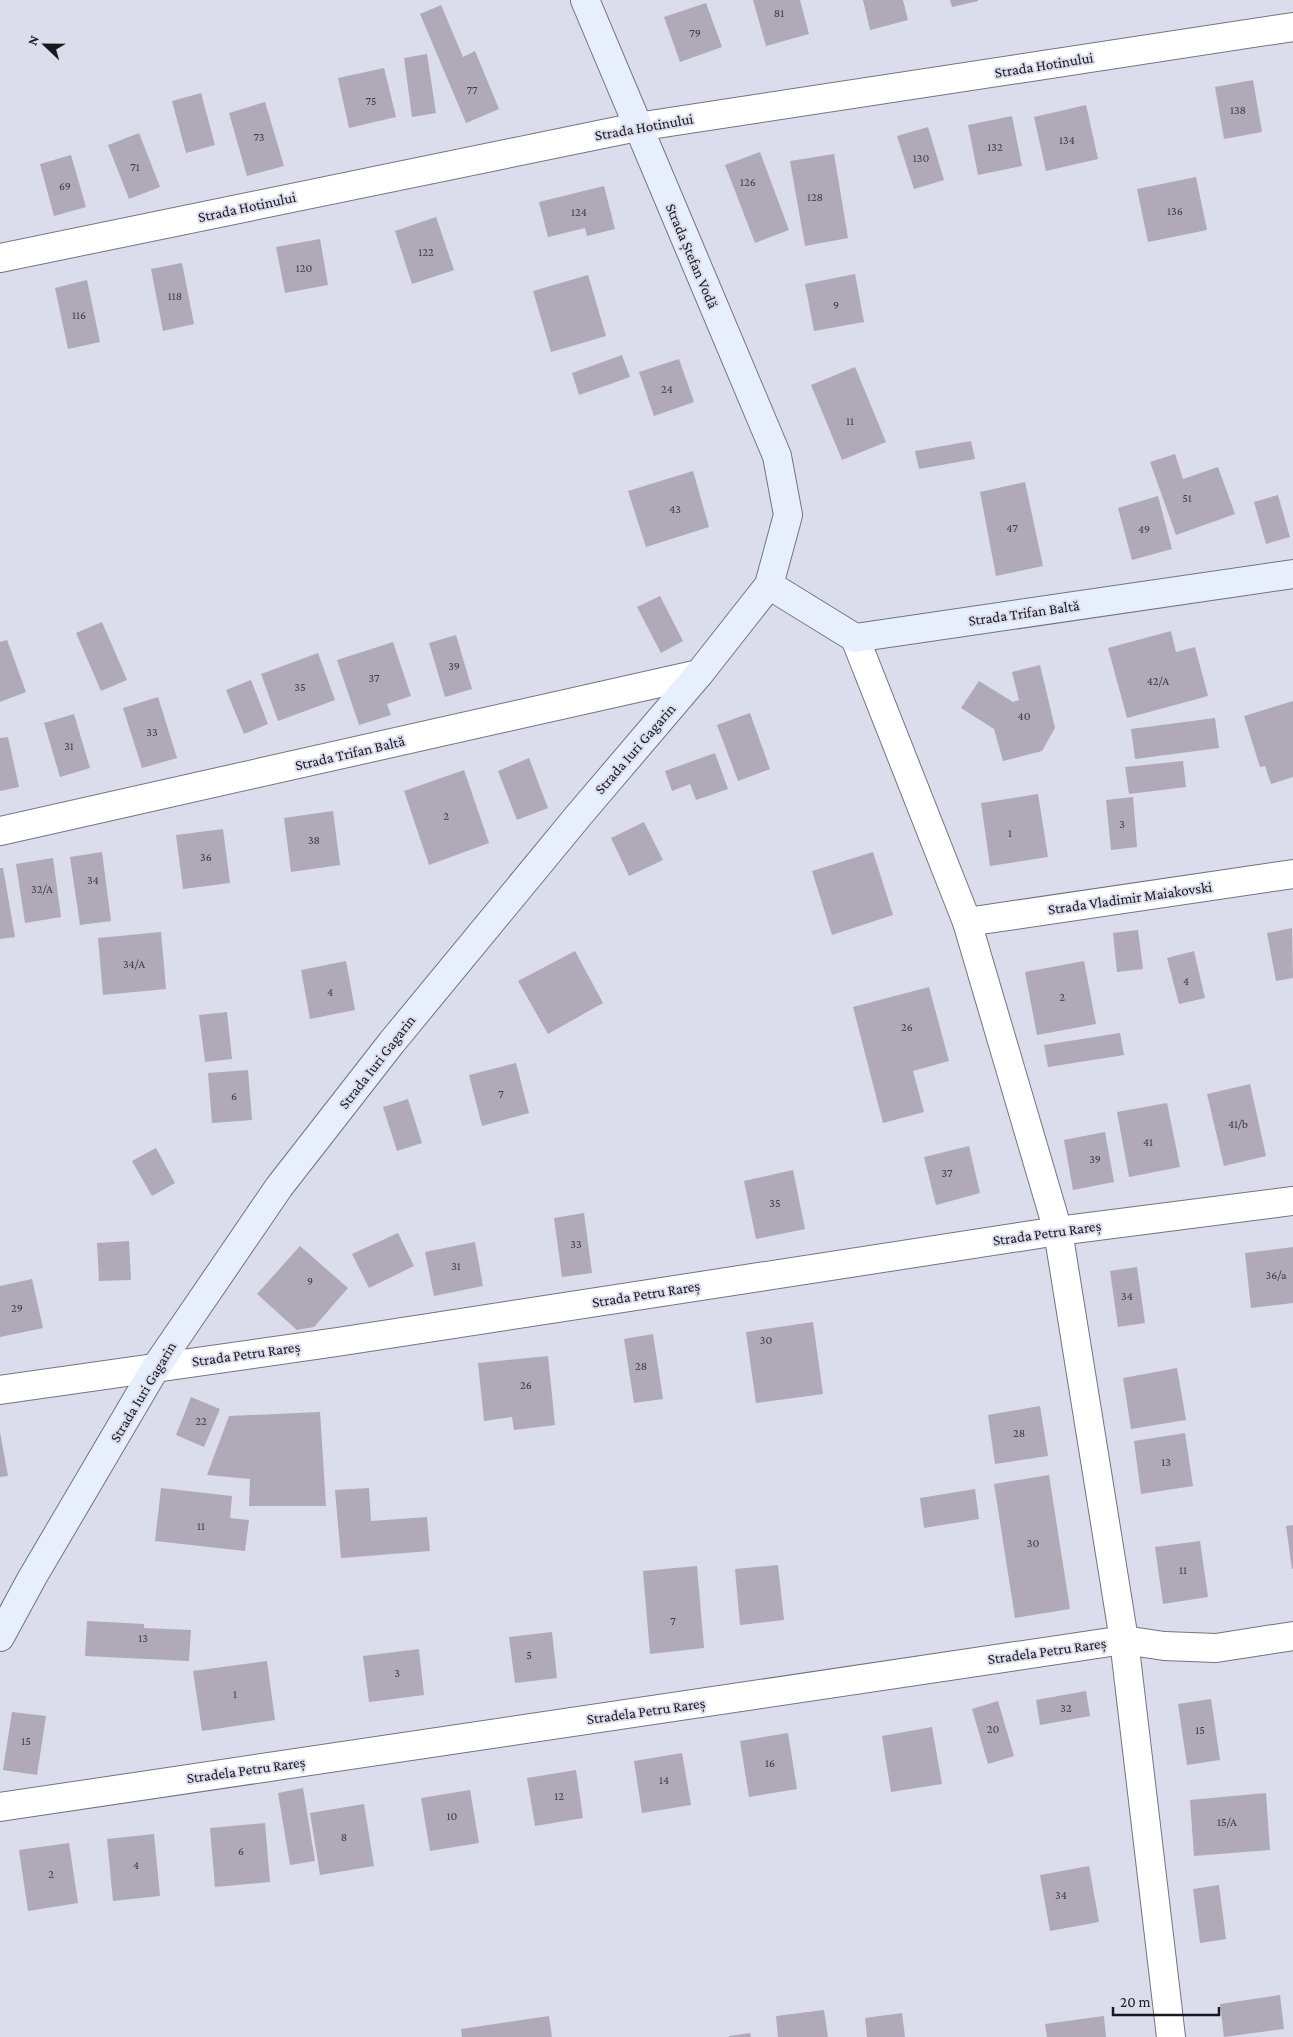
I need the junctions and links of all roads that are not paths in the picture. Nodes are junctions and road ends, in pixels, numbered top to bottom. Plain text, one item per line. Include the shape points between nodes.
1 (585, 0) edge
2 (1293, 28) edge
3 (637, 126) junction
4 (0, 258) edge
5 (788, 515) joint
6 (1293, 574) edge
7 (768, 585) junction
8 (855, 638) junction
9 (699, 674) junction
10 (0, 831) edge
11 (1293, 874) edge
12 (967, 922) junction
13 (1293, 1202) edge
14 (1058, 1231) junction
15 (156, 1367) junction
16 (0, 1390) edge
17 (1293, 1636) edge
18 (0, 1638) edge
19 (1124, 1640) junction
20 (0, 1807) edge
21 (1171, 2037) edge

1 - 3 main road, Strada Ștefan Vodă
2 - 3 street, Strada Hotinului
3 - 4 street, Strada Hotinului
3 - 5 main road, Strada Ștefan Vodă via 777,456
5 - 7 main road, Strada Iuri Gagarin
6 - 8 main road, Strada Trifan Baltă
7 - 8 main road
7 - 9 main road, Strada Iuri Gagarin
8 - 12 street
9 - 10 street, Strada Trifan Baltă
9 - 15 main road, Strada Iuri Gagarin via 386,1049 279,1187
11 - 12 street, Strada Vladimir Maiakovski
12 - 14 street
13 - 14 street, Strada Petru Rareș
14 - 15 street, Strada Petru Rareș
14 - 19 street
15 - 16 street, Strada Petru Rareș
15 - 18 main road, Strada Iuri Gagarin
17 - 19 street, Stradela Petru Rareș via 1216,1648 1164,1646
19 - 20 street, Stradela Petru Rareș
19 - 21 street

